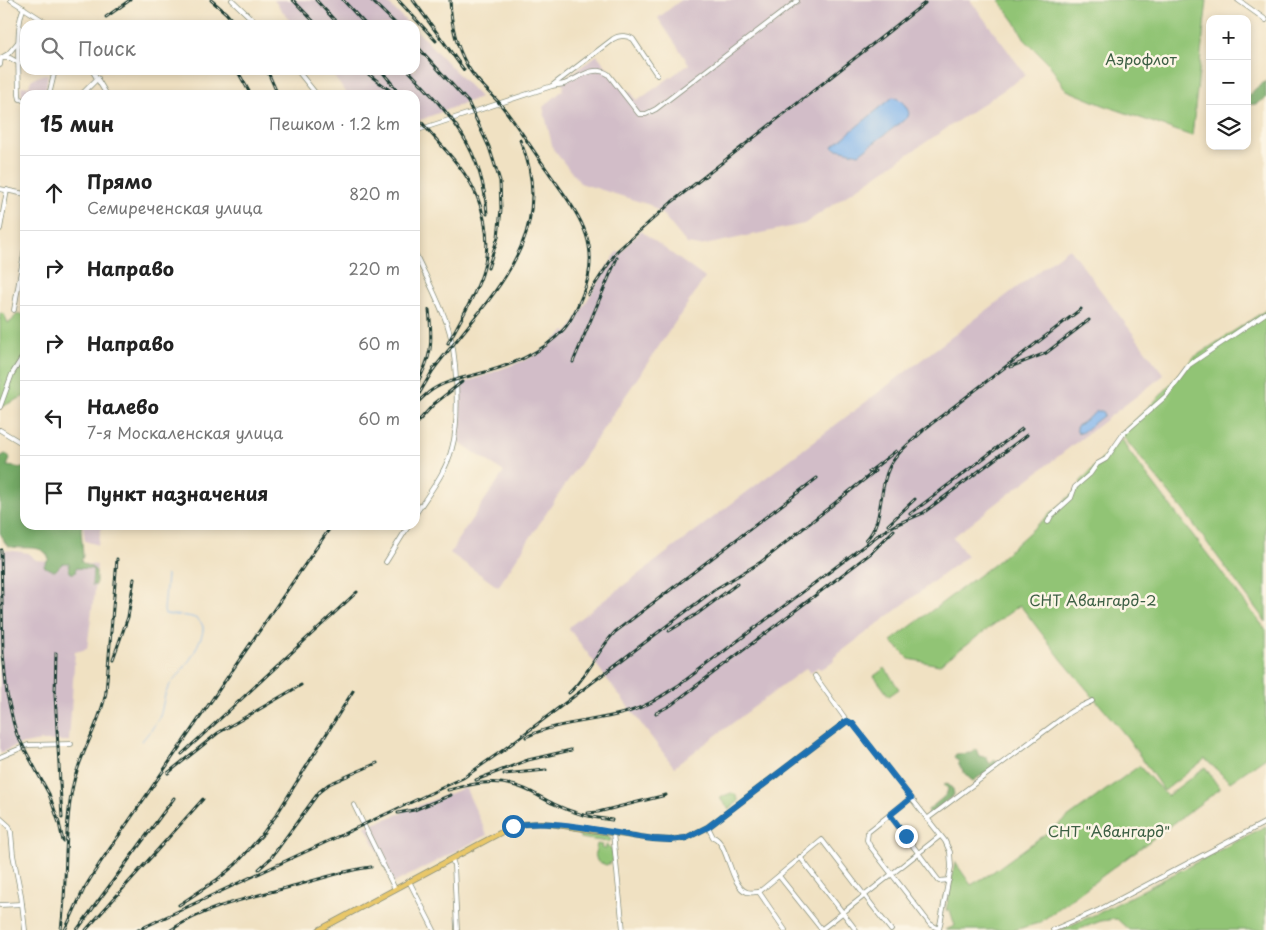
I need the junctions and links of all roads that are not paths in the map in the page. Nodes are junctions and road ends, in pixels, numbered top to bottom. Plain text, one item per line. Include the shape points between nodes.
1 (11, 0) edge
2 (232, 0) edge
3 (1238, 0) edge
4 (797, 1) edge
5 (24, 8) junction
6 (20, 20) edge
7 (42, 20) edge
8 (253, 20) edge
9 (1266, 20) edge
10 (20, 26) edge
11 (19, 40) junction
12 (1, 58) edge
13 (19, 63) junction
14 (0, 65) edge
15 (54, 75) edge
16 (96, 75) edge
17 (301, 75) edge
18 (657, 75) dead end
19 (98, 78) junction
20 (552, 86) junction
21 (50, 90) edge
22 (86, 90) edge
23 (104, 90) edge
24 (313, 90) edge
25 (20, 99) edge
26 (420, 129) edge
27 (0, 189) edge
28 (6, 190) junction
29 (20, 193) edge
30 (0, 229) edge
31 (420, 265) edge
32 (20, 276) edge
33 (14, 310) dead end
34 (1266, 314) edge
35 (20, 362) edge
36 (0, 407) edge
37 (0, 430) edge
38 (20, 442) edge
39 (420, 507) edge
40 (1048, 522) dead end
41 (406, 530) edge
42 (386, 562) dead end
43 (815, 676) dead end
44 (1092, 701) dead end
45 (847, 721) junction
46 (71, 744) dead end
47 (0, 757) edge
48 (911, 798) junction
49 (354, 805) dead end
50 (890, 815) junction
51 (0, 818) edge
52 (927, 819) junction
53 (1266, 822) edge
54 (708, 827) junction
55 (613, 833) junction
56 (940, 836) junction
57 (919, 854) junction
58 (800, 857) junction
59 (452, 859) junction
60 (892, 875) junction
61 (779, 876) junction
62 (949, 880) junction
63 (409, 881) junction
64 (394, 889) junction
65 (759, 892) junction
66 (865, 896) junction
67 (22, 904) junction
68 (0, 905) edge
69 (843, 913) junction
70 (939, 929) edge
71 (25, 930) edge
72 (319, 930) edge
73 (434, 930) edge
74 (457, 930) edge
75 (623, 930) edge
76 (785, 930) edge
77 (822, 930) edge
78 (856, 930) edge
79 (891, 930) edge
80 (1053, 930) edge

1 - 5 street
2 - 8 street
3 - 9 street
4 - 20 street via 693,82 646,114 639,114 613,80 600,70
5 - 6 street
5 - 7 street
10 - 11 street
11 - 12 street
11 - 13 street
12 - 13 street
12 - 14 street
13 - 25 street
15 - 21 street
16 - 19 street
17 - 24 street
18 - 20 street via 633,39 619,36
19 - 22 street
19 - 23 street
20 - 26 street
27 - 28 street
28 - 29 street
28 - 30 street
31 - 39 street via 449,332 455,368 456,414 452,449 446,466
32 - 33 street
34 - 40 street via 1189,365 1166,396 1124,434 1106,460 1097,464 1080,482 1071,498
35 - 36 street
37 - 38 street
41 - 42 street
43 - 45 street
44 - 52 street via 1070,710
45 - 48 street via 853,724
45 - 54 main road
46 - 47 street via 28,745
48 - 50 street
48 - 52 street
49 - 64 street
50 - 57 street
50 - 60 street via 868,832 867,840
51 - 67 street via 11,832
52 - 56 street
53 - 80 street via 1099,910
54 - 55 main road via 686,838 670,840
54 - 65 street via 713,838 722,844 742,889
55 - 59 main road via 551,824 524,824 513,826
55 - 75 street
56 - 57 street
56 - 62 street via 950,852
57 - 60 street
57 - 62 street via 939,881
58 - 61 street
58 - 66 street via 822,840
58 - 69 street
59 - 63 main road
59 - 74 street
60 - 66 street
60 - 70 street via 930,924
61 - 65 street
61 - 77 street
62 - 70 street
63 - 64 main road
63 - 73 street
64 - 72 main road
65 - 76 street
66 - 69 street
66 - 79 street
67 - 68 street
67 - 71 street
69 - 77 street
69 - 78 street

